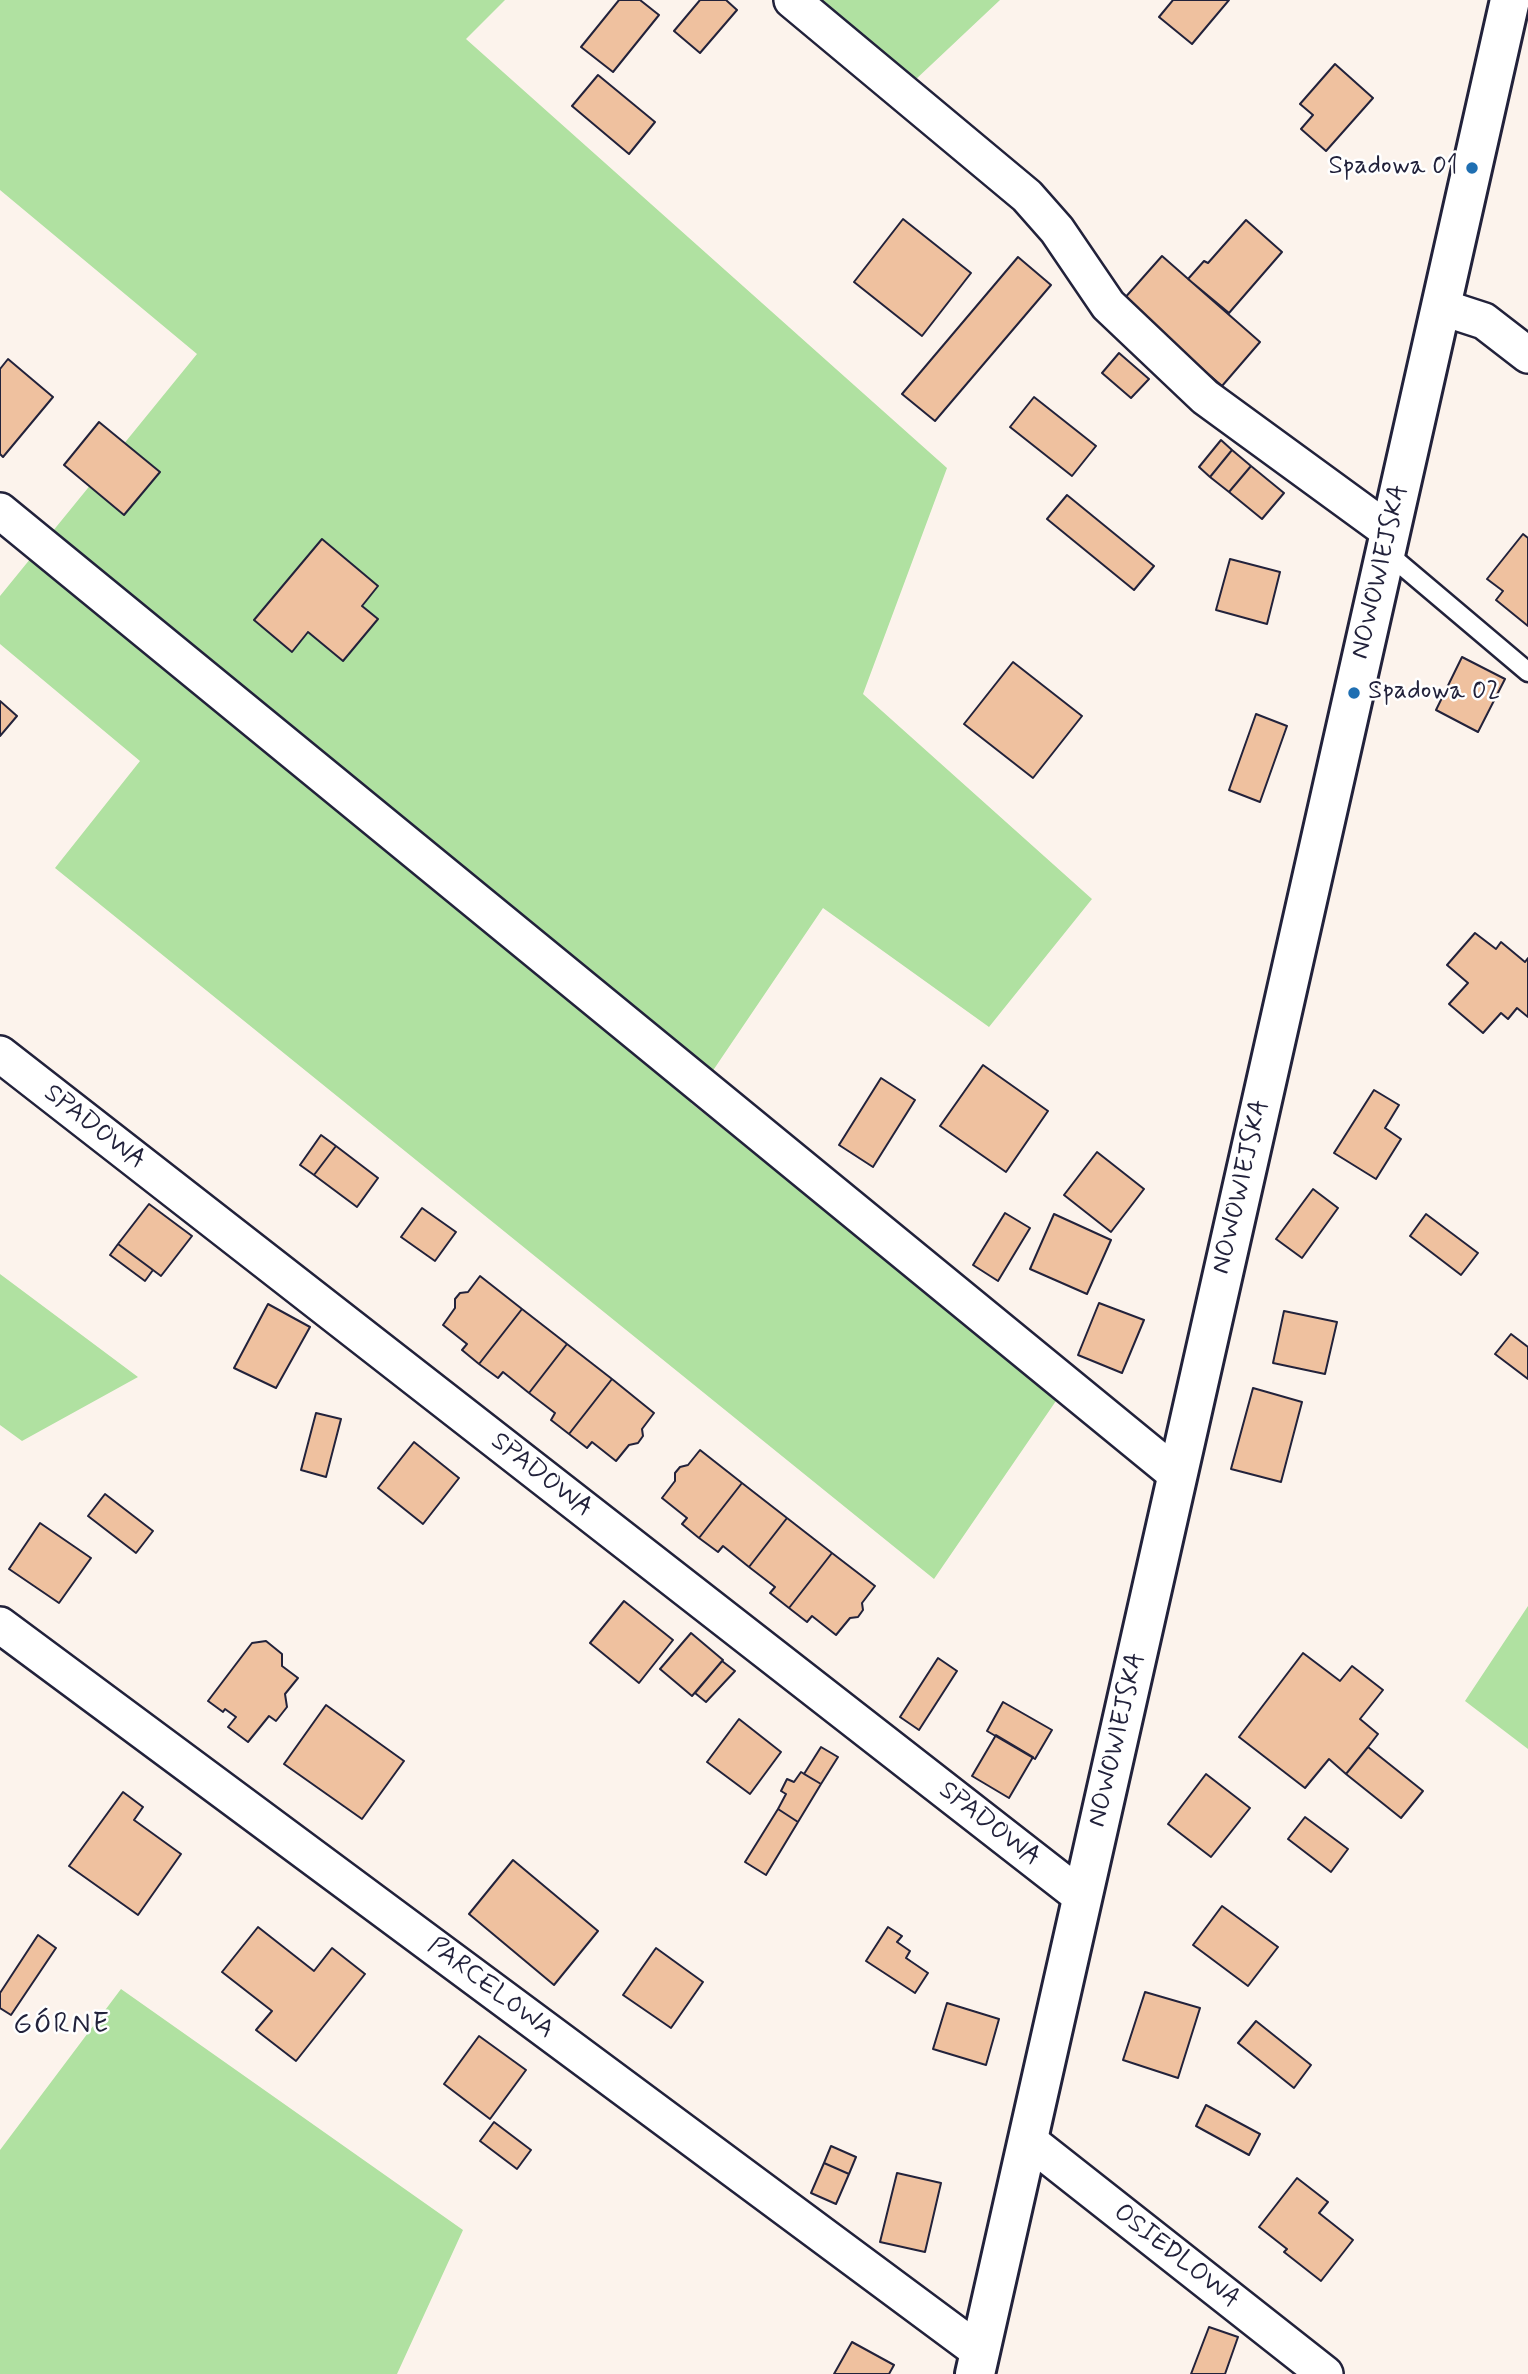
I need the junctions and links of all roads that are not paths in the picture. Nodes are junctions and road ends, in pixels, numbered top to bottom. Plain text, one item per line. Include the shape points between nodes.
1 (792, 0) edge
2 (1510, 0) edge
3 (1441, 307) junction
4 (1528, 355) edge
5 (0, 511) edge
6 (1387, 542) junction
7 (1528, 672) edge
8 (0, 1054) edge
9 (1177, 1475) junction
10 (0, 1625) edge
11 (1083, 1898) junction
12 (1027, 2140) junction
13 (977, 2363) edge
14 (1325, 2374) edge

1 - 6 street via 1027,196 1057,230 1108,305 1205,397
2 - 3 street, NOWOWIEJSKA
3 - 4 street via 1484,321
3 - 6 street, NOWOWIEJSKA
5 - 9 street
6 - 7 lane
6 - 9 street, NOWOWIEJSKA
8 - 11 street, SPADOWA
9 - 11 street, NOWOWIEJSKA
10 - 13 street, PARCELOWA
11 - 12 street, NOWOWIEJSKA
12 - 13 street, NOWOWIEJSKA
12 - 14 street, OSIEDLOWA

